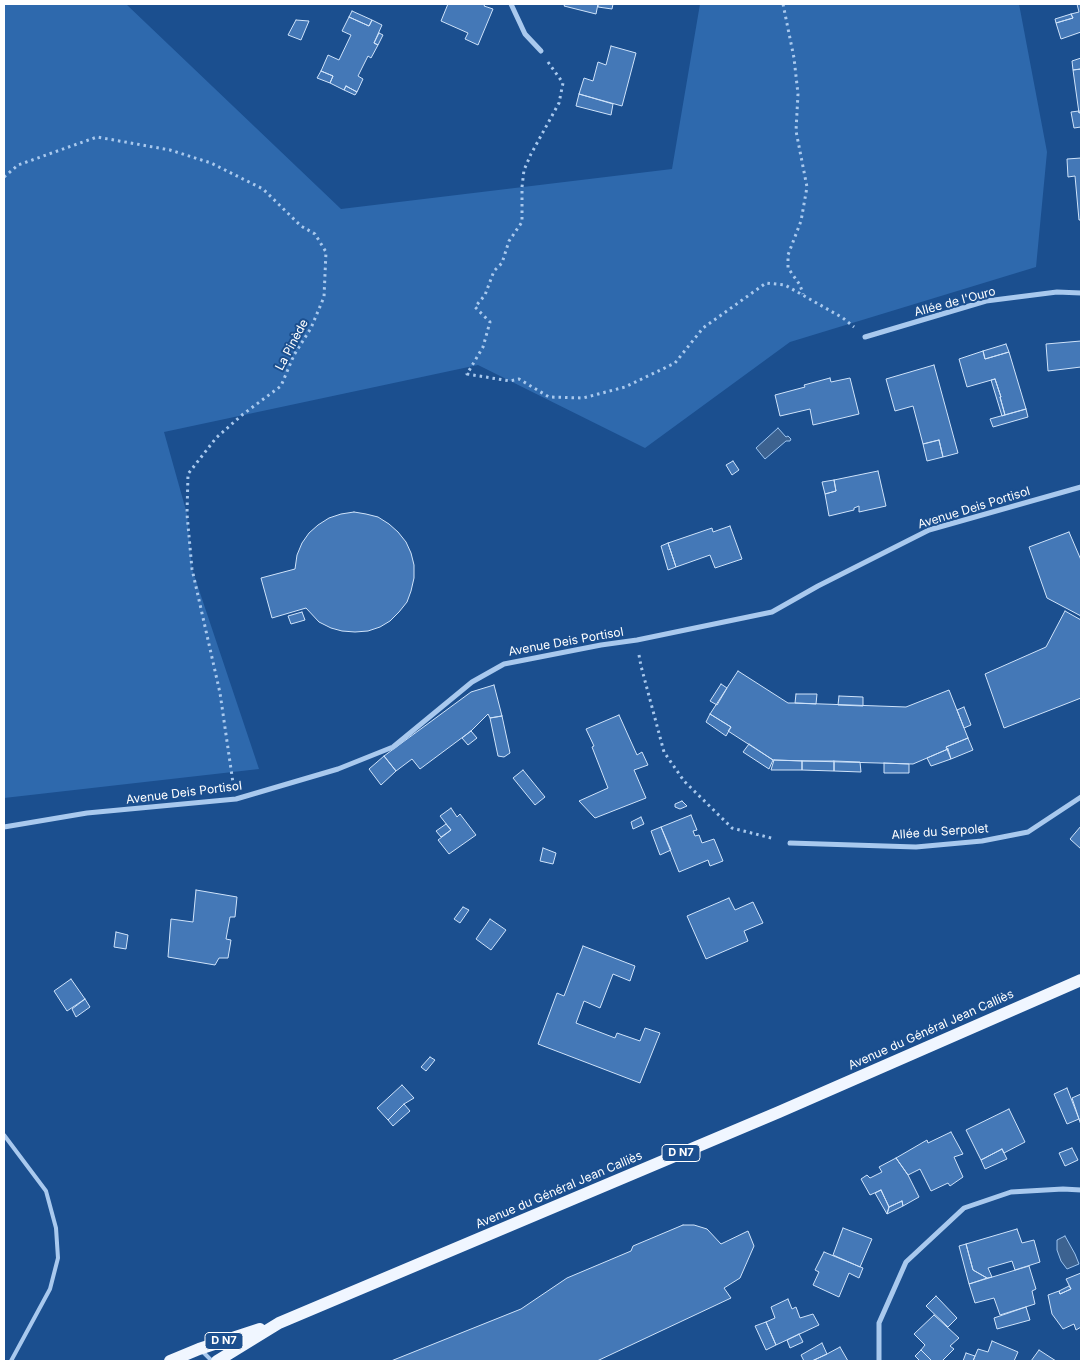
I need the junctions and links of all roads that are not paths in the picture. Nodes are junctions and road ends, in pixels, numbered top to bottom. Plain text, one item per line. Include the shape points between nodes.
1 (511, 4) edge
2 (541, 51) road end
3 (1081, 293) edge
4 (866, 337) road end
5 (1081, 487) edge
6 (1081, 798) edge
7 (4, 827) edge
8 (790, 843) road end
9 (1081, 980) edge
10 (4, 1135) edge
11 (1081, 1190) edge
12 (279, 1323) junction
13 (200, 1349) junction
14 (186, 1358) edge
15 (11, 1361) edge
16 (170, 1361) edge
17 (212, 1361) edge
18 (217, 1361) edge
19 (879, 1361) edge

1 - 2 street via 525,34
3 - 4 street, Allée de l'Ouro via 1057,292 986,301
5 - 7 street, Avenue Deis Portisol via 929,530 772,612 504,664 472,682 393,747 338,769 236,799 87,813
6 - 8 street, Allée du Serpolet via 1028,832 989,840 916,846
9 - 12 main road, Avenue du Général Jean Calliès / D N7 via 779,1112
10 - 15 lane via 46,1191 56,1228 58,1258 50,1289
11 - 19 street via 1011,1192 964,1208 906,1262 879,1322
12 - 13 main road, D N7
12 - 18 main road, Avenue du Général Jean Calliès
13 - 14 main road, D N7
13 - 17 lane
14 - 16 main road, D N7

